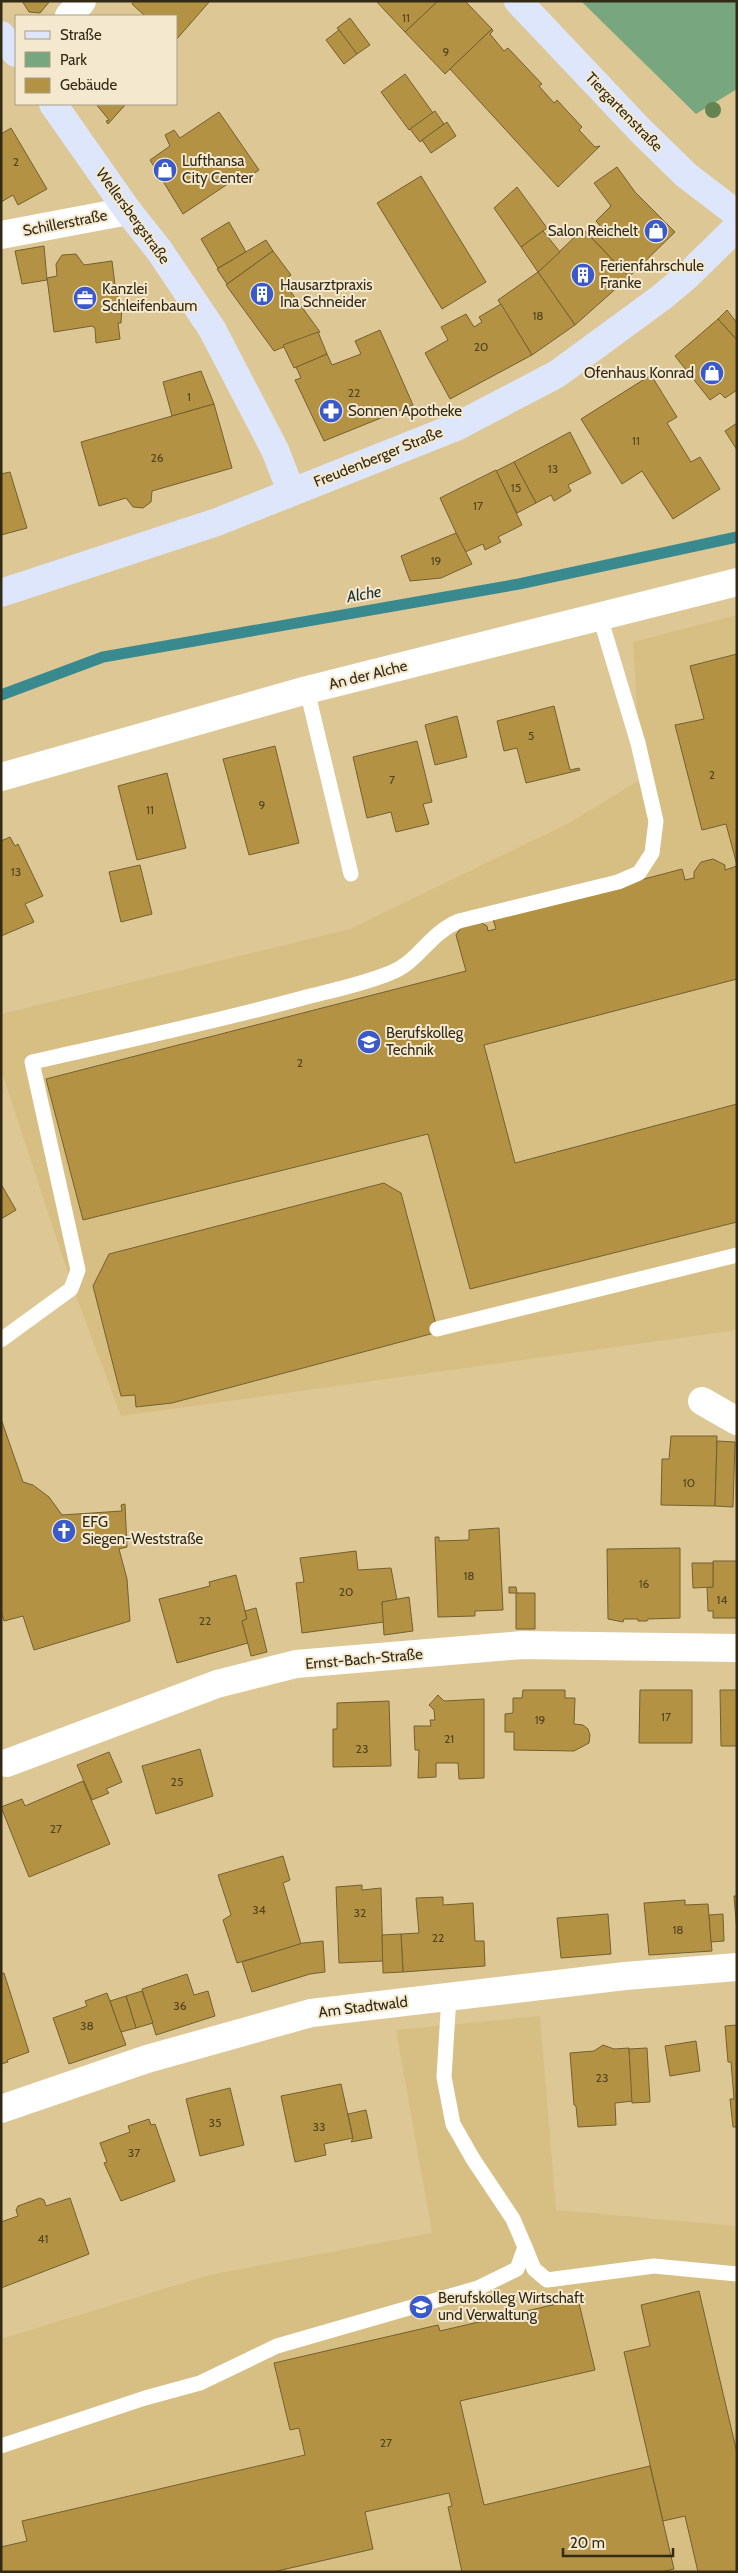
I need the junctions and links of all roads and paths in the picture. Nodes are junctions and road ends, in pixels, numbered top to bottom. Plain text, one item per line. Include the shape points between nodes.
1 (82, 1) edge
2 (518, 1) edge
3 (70, 15) edge
4 (1, 35) edge
5 (15, 53) edge
6 (54, 105) edge
7 (128, 211) junction
8 (737, 214) edge
9 (737, 226) edge
10 (1, 235) edge
11 (291, 491) junction
12 (737, 582) edge
13 (1, 593) edge
14 (600, 617) junction
15 (306, 690) junction
16 (1, 777) edge
17 (351, 874) dead end
18 (737, 1254) edge
19 (437, 1329) dead end
20 (1, 1340) edge
21 (702, 1401) dead end
22 (737, 1421) edge
23 (737, 1648) edge
24 (7, 1763) dead end
25 (737, 1967) edge
26 (449, 1996) junction
27 (1, 2109) edge
28 (525, 2247) junction
29 (737, 2274) edge
30 (1, 2446) edge

1 - 3 street
2 - 8 street, Tiergartenstraße via 686,175
4 - 5 street
6 - 7 street, Wellersbergstraße
7 - 10 street, Schillerstraße
7 - 11 street, Wellersbergstraße via 159,250 212,329 274,450
9 - 11 street, Freudenberger Straße via 662,297 557,374 456,427
11 - 13 street, Freudenberger Straße via 217,522
12 - 14 street, An der Alche
14 - 15 street, An der Alche
14 - 20 lane via 638,743 656,821 652,853 639,873 618,882 459,921 433,937 402,967 373,979 246,1014 32,1062 78,1270 71,1289
15 - 16 street, An der Alche
15 - 17 lane
18 - 19 lane
21 - 22 street
23 - 24 street, Ernst-Bach-Straße via 522,1645 296,1664 218,1684
25 - 26 street, Am Stadtwald
26 - 27 street, Am Stadtwald via 311,2013 147,2059
26 - 28 lane via 444,2077 453,2124 513,2219
28 - 29 lane via 534,2269 547,2280 654,2266
28 - 30 lane via 517,2269 478,2288 277,2346 200,2383

